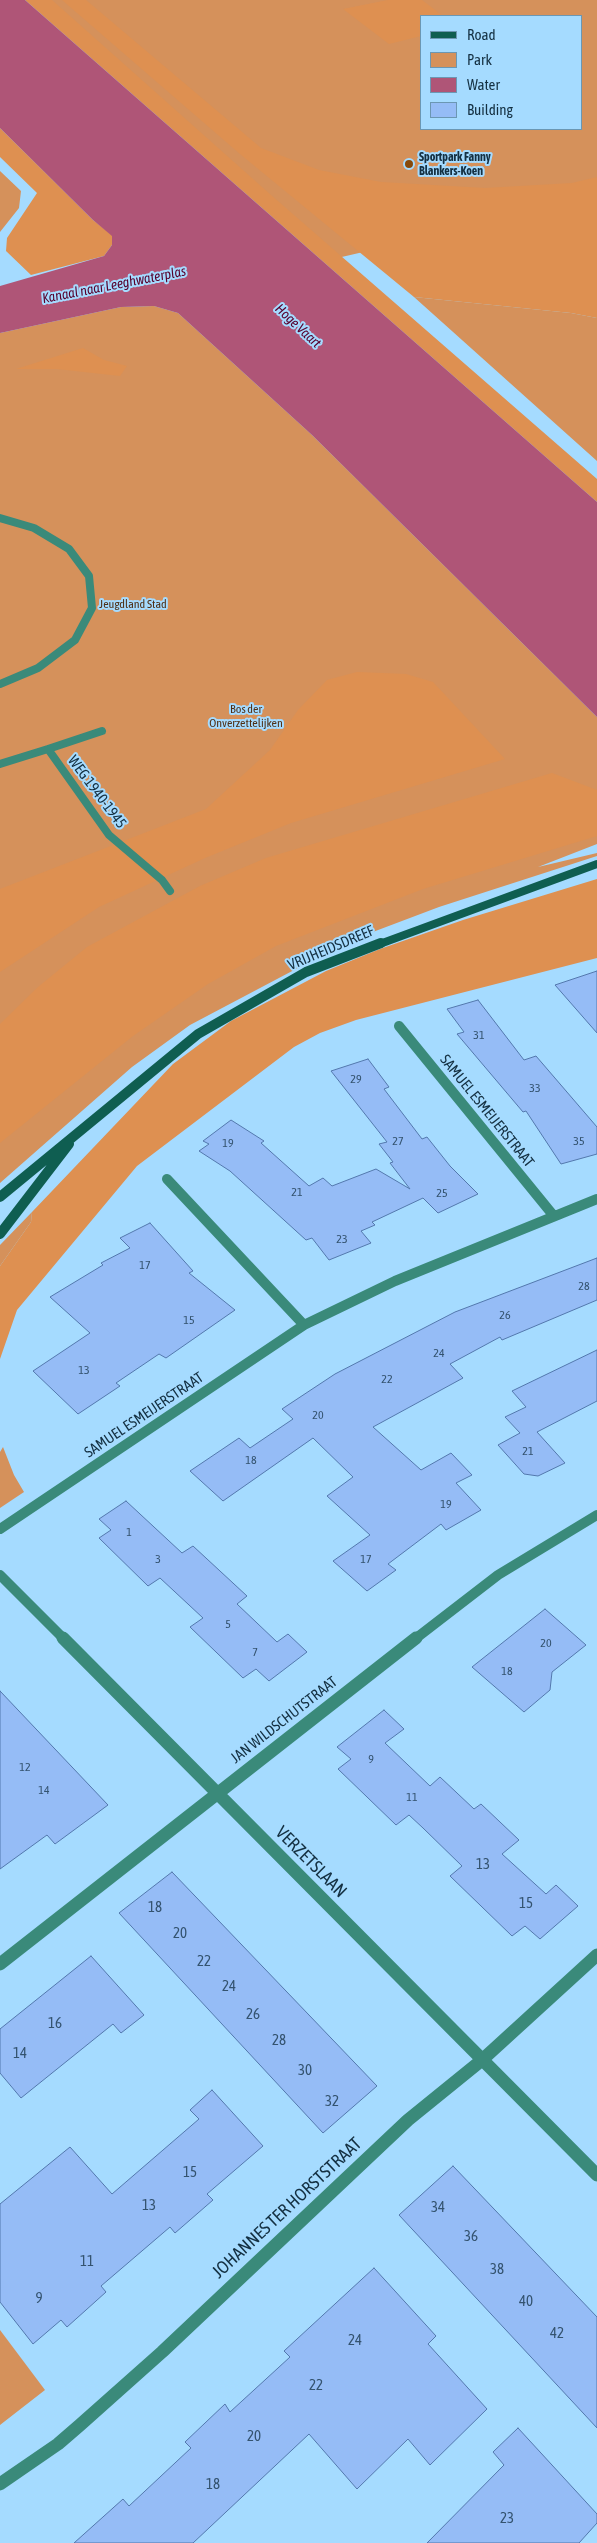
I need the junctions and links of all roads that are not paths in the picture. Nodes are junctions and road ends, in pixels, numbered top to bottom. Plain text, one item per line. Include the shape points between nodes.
1 (0, 518) edge
2 (0, 684) edge
3 (102, 731) dead end
4 (48, 749) junction
5 (0, 764) edge
6 (597, 864) edge
7 (170, 891) dead end
8 (399, 1026) dead end
9 (80, 1129) junction
10 (167, 1179) dead end
11 (0, 1196) edge
12 (597, 1199) edge
13 (553, 1215) junction
14 (0, 1234) edge
15 (304, 1325) junction
16 (597, 1515) edge
17 (0, 1530) edge
18 (0, 1575) edge
19 (217, 1792) junction
20 (597, 1955) edge
21 (0, 1964) edge
22 (482, 2060) junction
23 (597, 2175) edge
24 (0, 2484) edge

1 - 2 street via 34,528 69,549 89,576 92,608 75,640 38,668
3 - 4 street, WEG 1940-1945
4 - 5 street, WEG 1940-1945
4 - 7 street, WEG 1940-1945 via 109,835 162,880
6 - 9 main road, VRIJHEIDSDREEF via 306,972 198,1034
8 - 13 street, SAMUEL ESMEIJERSTRAAT
9 - 11 main road, VRIJHEIDSDREEF
9 - 14 main road, VRIJHEIDSDREEF
10 - 15 street
12 - 13 street, SAMUEL ESMEIJERSTRAAT
13 - 15 street, SAMUEL ESMEIJERSTRAAT via 395,1281
15 - 17 street, SAMUEL ESMEIJERSTRAAT
16 - 19 street, JAN WILDSCHUTSTRAAT via 498,1575
18 - 19 street, VERZETSLAAN
19 - 21 street, JAN WILDSCHUTSTRAAT
19 - 22 street, VERZETSLAAN
20 - 22 street, JOHANNES TER HORSTSTRAAT
22 - 23 street, VERZETSLAAN
22 - 24 street, JOHANNES TER HORSTSTRAAT via 408,2120 80,2425

